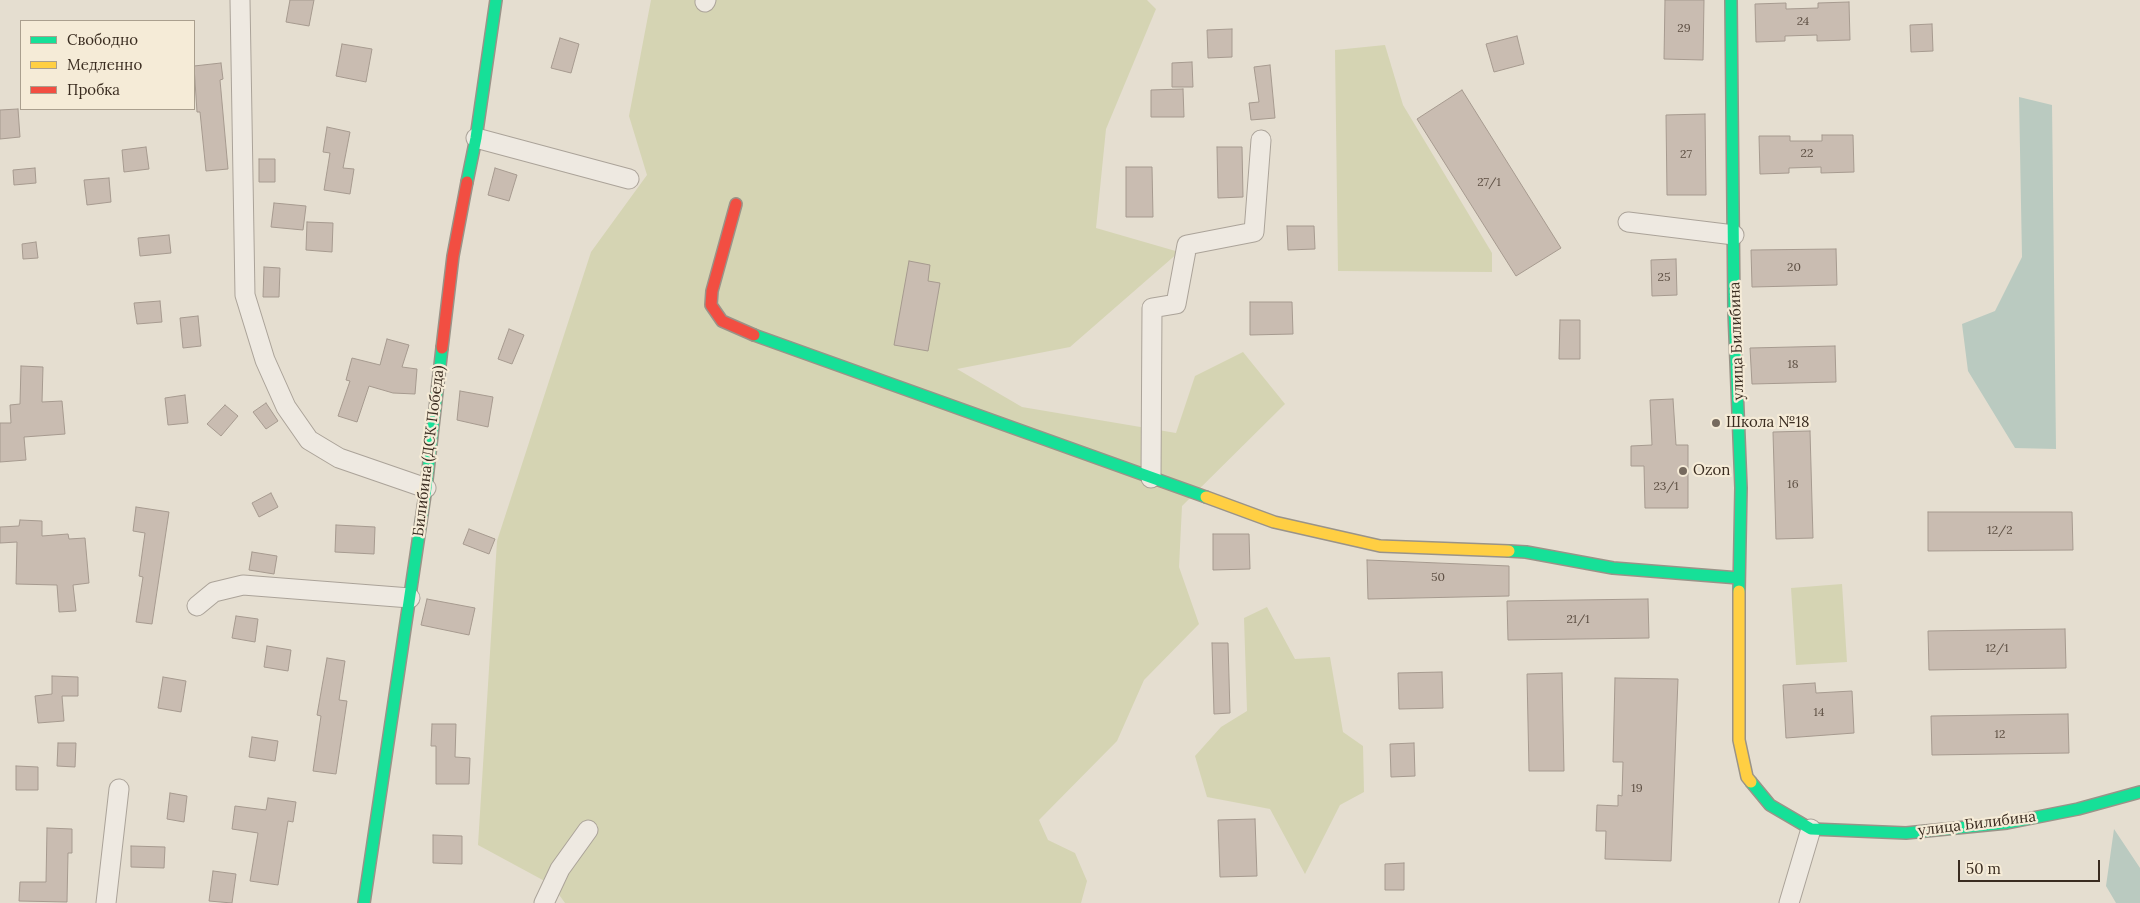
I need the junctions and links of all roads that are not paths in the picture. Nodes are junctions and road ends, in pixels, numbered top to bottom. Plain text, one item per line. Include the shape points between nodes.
1 (240, 0) edge
2 (496, 0) edge
3 (1731, 0) edge
4 (476, 138) junction
5 (1261, 140) dead end
6 (629, 179) dead end
7 (736, 204) dead end
8 (1628, 222) dead end
9 (1734, 235) junction
10 (1151, 478) junction
11 (426, 488) junction
12 (1739, 578) junction
13 (410, 598) junction
14 (197, 606) dead end
15 (119, 790) dead end
16 (2140, 792) edge
17 (1812, 829) junction
18 (588, 830) dead end
19 (106, 903) edge
20 (364, 903) edge
21 (544, 903) edge
22 (1788, 903) edge

1 - 11 street via 245,295 265,360 286,406 309,440 339,458
2 - 4 street, Билибина (ДСК Победа)
3 - 9 street, улица Билибина
4 - 6 street
4 - 11 street, Билибина (ДСК Победа) via 453,256
5 - 10 street via 1254,232 1187,245 1176,304 1152,308
7 - 10 street via 711,298 711,305 722,321 762,339
8 - 9 street
9 - 12 street, улица Билибина via 1741,478
10 - 12 street via 1274,522 1380,546 1526,552 1613,568
11 - 13 street, Билибина (ДСК Победа)
12 - 17 street, улица Билибина via 1739,740 1747,777 1770,805
13 - 14 street via 243,585 214,592
13 - 20 street, Билибина (ДСК Победа)
15 - 19 street
16 - 17 street, улица Билибина via 2078,809 1998,824 1906,833
17 - 22 street
18 - 21 street via 560,869

